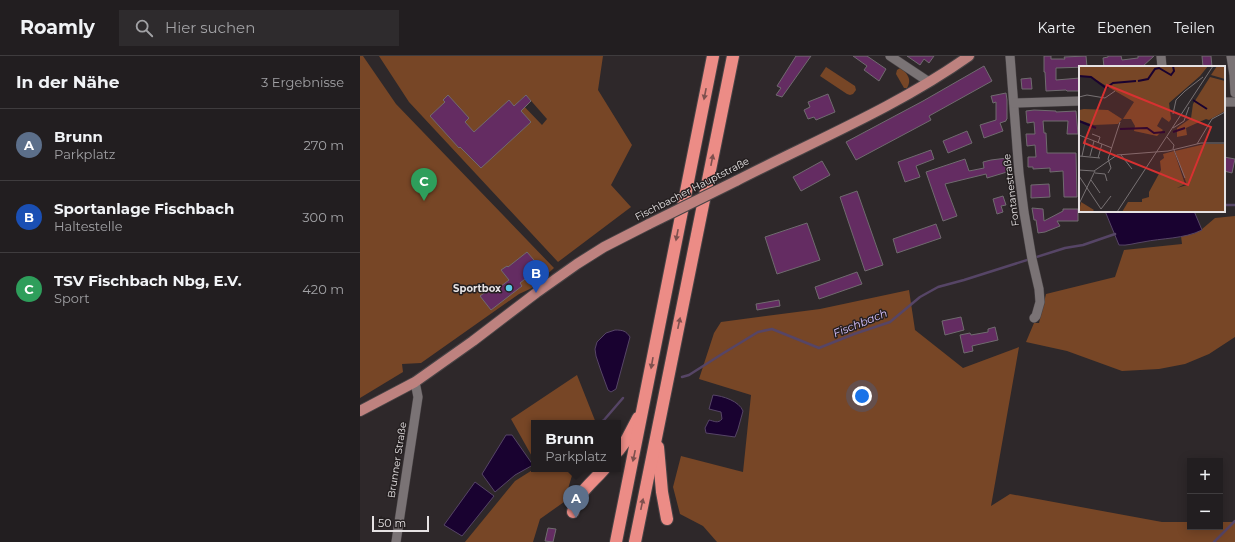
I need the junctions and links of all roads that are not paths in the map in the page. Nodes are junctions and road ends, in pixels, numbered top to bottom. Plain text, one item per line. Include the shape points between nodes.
1 (713, 56) edge
2 (733, 56) edge
3 (890, 56) edge
4 (969, 56) edge
5 (1010, 56) edge
6 (1160, 56) edge
7 (1231, 56) edge
8 (1162, 66) edge
9 (929, 82) junction
10 (1235, 93) edge
11 (1079, 101) edge
12 (1014, 103) junction
13 (1034, 318) dead end
14 (415, 382) junction
15 (644, 404) junction
16 (360, 411) edge
17 (658, 430) junction
18 (621, 446) edge
19 (601, 472) edge
20 (573, 512) dead end
21 (666, 519) dead end
22 (396, 542) edge
23 (616, 542) edge
24 (635, 542) edge

1 -> 15 highway
17 -> 2 highway
3 - 9 street
4 - 9 main road, Fischbacher Hauptstraße
5 - 12 street, Fontanestraße
6 - 8 street
7 - 10 street
9 - 14 main road, Fischbacher Hauptstraße, bridge via 872,114 604,247 546,285 474,341
11 - 12 street
12 - 13 street, Fontanestraße via 1019,173 1039,289 1040,302
14 - 16 main road, Fischbacher Hauptstraße
14 - 22 street, Brunner Straße via 418,397
15 - 18 highway
15 -> 23 highway
17 - 21 highway
24 -> 17 highway
19 - 20 highway via 580,495

